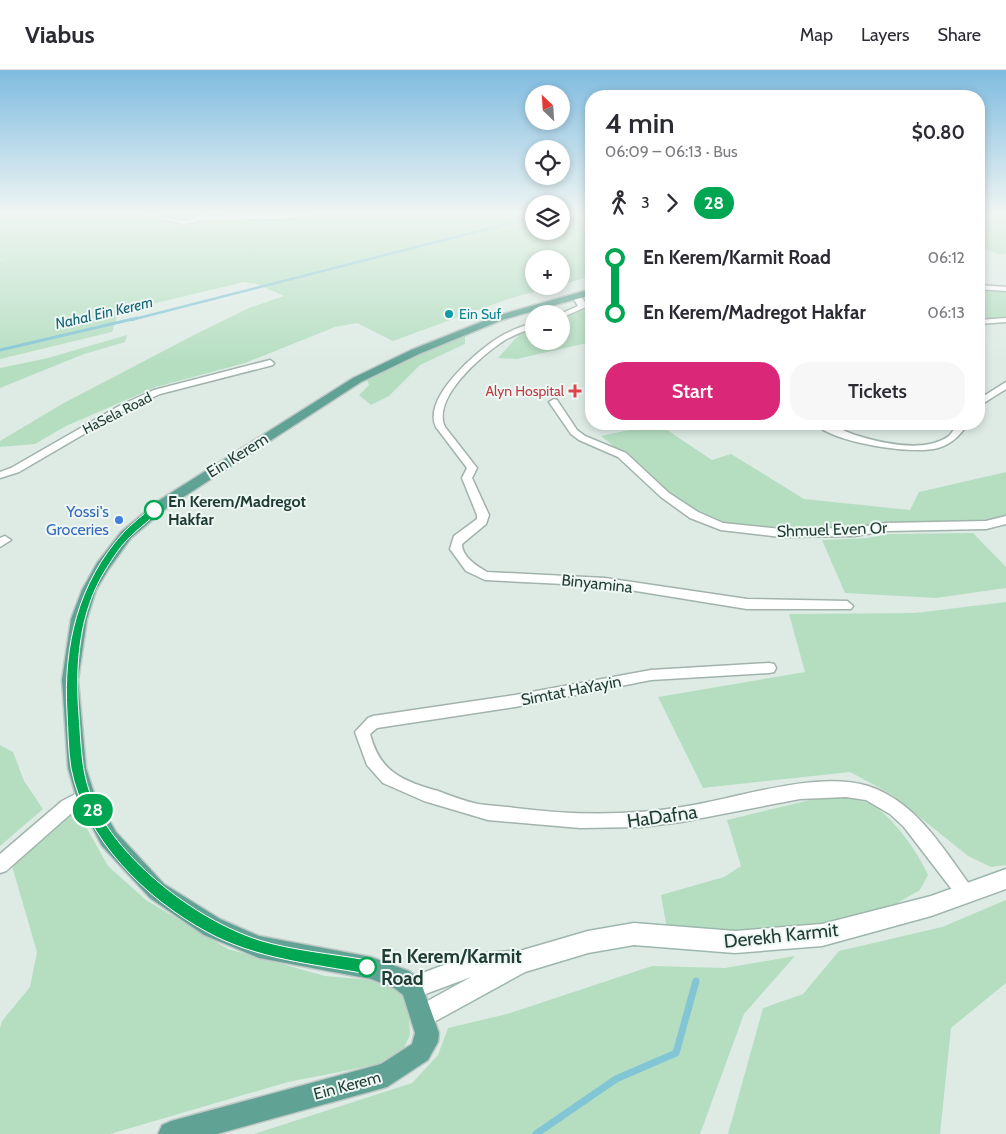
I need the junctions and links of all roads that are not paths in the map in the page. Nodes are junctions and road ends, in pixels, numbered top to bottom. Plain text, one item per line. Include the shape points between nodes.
1 (985, 287) edge
2 (1006, 289) edge
3 (584, 294) edge
4 (570, 312) edge
5 (1006, 320) edge
6 (985, 322) edge
7 (525, 329) edge
8 (270, 363) dead end
9 (1006, 385) edge
10 (985, 399) edge
11 (554, 402) dead end
12 (834, 430) edge
13 (959, 430) edge
14 (0, 474) edge
15 (1006, 520) edge
16 (847, 606) dead end
17 (769, 668) dead end
18 (373, 722) joint
19 (85, 796) junction
20 (0, 865) edge
21 (1006, 879) edge
22 (966, 894) junction
23 (523, 961) junction
24 (412, 988) junction
25 (422, 1016) junction
26 (171, 1134) edge

1 - 2 street
3 - 4 street via 582,307
3 - 19 main road, Ein Kerem via 499,318 372,372 172,496 126,535 102,567 90,590 74,645 70,680 77,768
5 - 6 street
7 - 16 street, Binyamina via 495,344 467,368 443,400 438,420 472,468 467,478 483,515 482,521 458,539 456,549 470,568 485,576 605,582 747,604
8 - 14 street, HaSela Road via 157,392 122,408 15,470
9 - 10 street
11 - 15 street, Shmuel Even Or via 574,432 582,438 622,455 665,496 694,515 721,526 781,533 854,532 886,527 986,525
12 - 13 street via 856,440 894,447 942,443
17 - 18 street, Simtat HaYayin via 651,675 516,701
18 - 22 street, HaDafna via 362,732 365,750 378,771 408,789 478,811 554,820 620,822 681,815 800,792 842,788 869,793 904,816
19 - 20 street via 68,806
19 - 24 main road, Ein Kerem via 109,839 129,863 157,891 212,927 259,948 370,968 402,979
21 - 22 street, Derekh Karmit
22 - 23 street, Derekh Karmit via 822,935 735,942 634,934 588,942
23 - 24 street, Derekh Karmit via 473,965
23 - 25 street, Derekh Karmit
24 - 25 main road, Ein Kerem
25 - 26 main road, Ein Kerem via 426,1042 420,1052 387,1075

